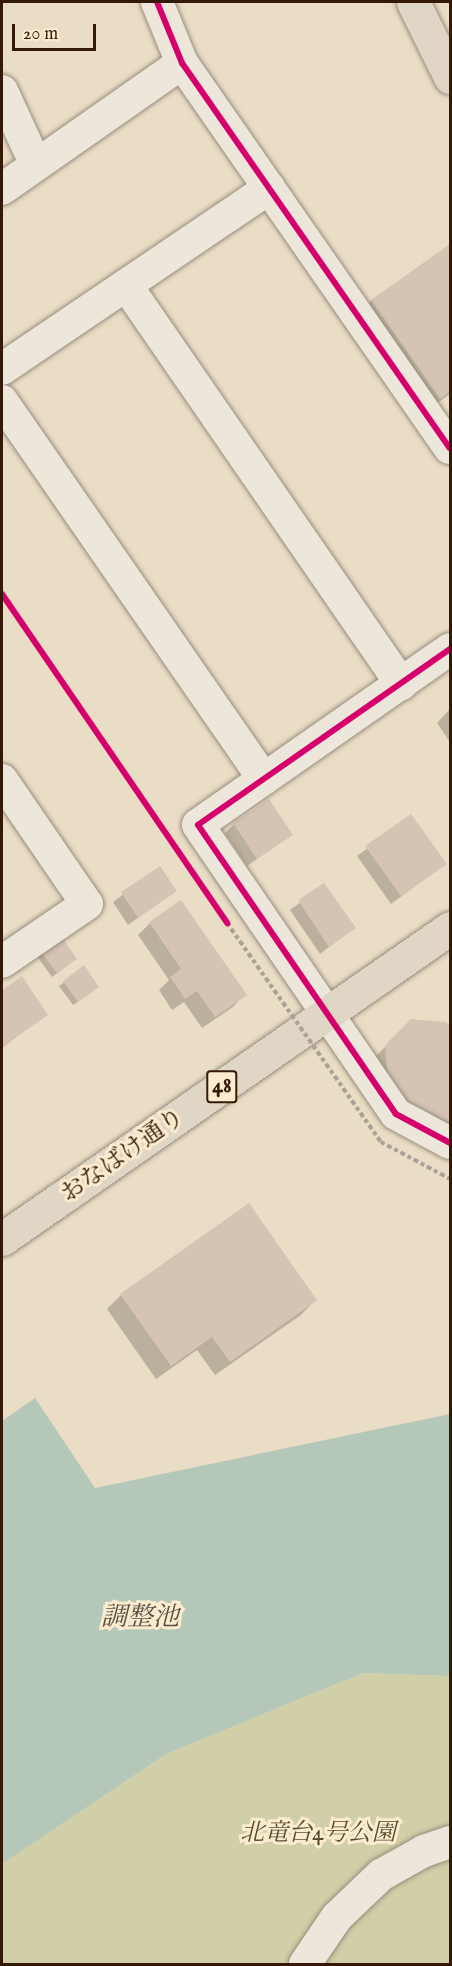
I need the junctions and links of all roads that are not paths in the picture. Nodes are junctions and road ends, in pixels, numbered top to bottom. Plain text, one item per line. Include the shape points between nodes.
1 (157, 2) edge
2 (413, 2) edge
3 (182, 63) junction
4 (450, 77) edge
5 (2, 91) edge
6 (36, 165) junction
7 (269, 188) junction
8 (2, 189) edge
9 (126, 285) junction
10 (2, 369) edge
11 (2, 401) edge
12 (450, 448) edge
13 (450, 650) edge
14 (401, 684) junction
15 (264, 779) junction
16 (2, 780) edge
17 (450, 928) edge
18 (2, 962) edge
19 (327, 1014) junction
20 (450, 1143) edge
21 (2, 1239) edge
22 (450, 1842) edge
23 (304, 1965) edge

1 - 3 street
2 - 4 main road
3 - 6 street
3 - 7 street
5 - 6 street
6 - 8 street
7 - 9 street
7 - 12 street
9 - 10 street
9 - 14 street
11 - 15 street
13 - 14 street
14 - 15 street
15 - 19 street via 198,825
16 - 18 street via 87,904
17 - 19 main road, おなばけ通り / 48
19 - 20 street via 396,1114
19 - 21 main road, おなばけ通り / 48
22 - 23 street via 424,1851 381,1875 337,1917

